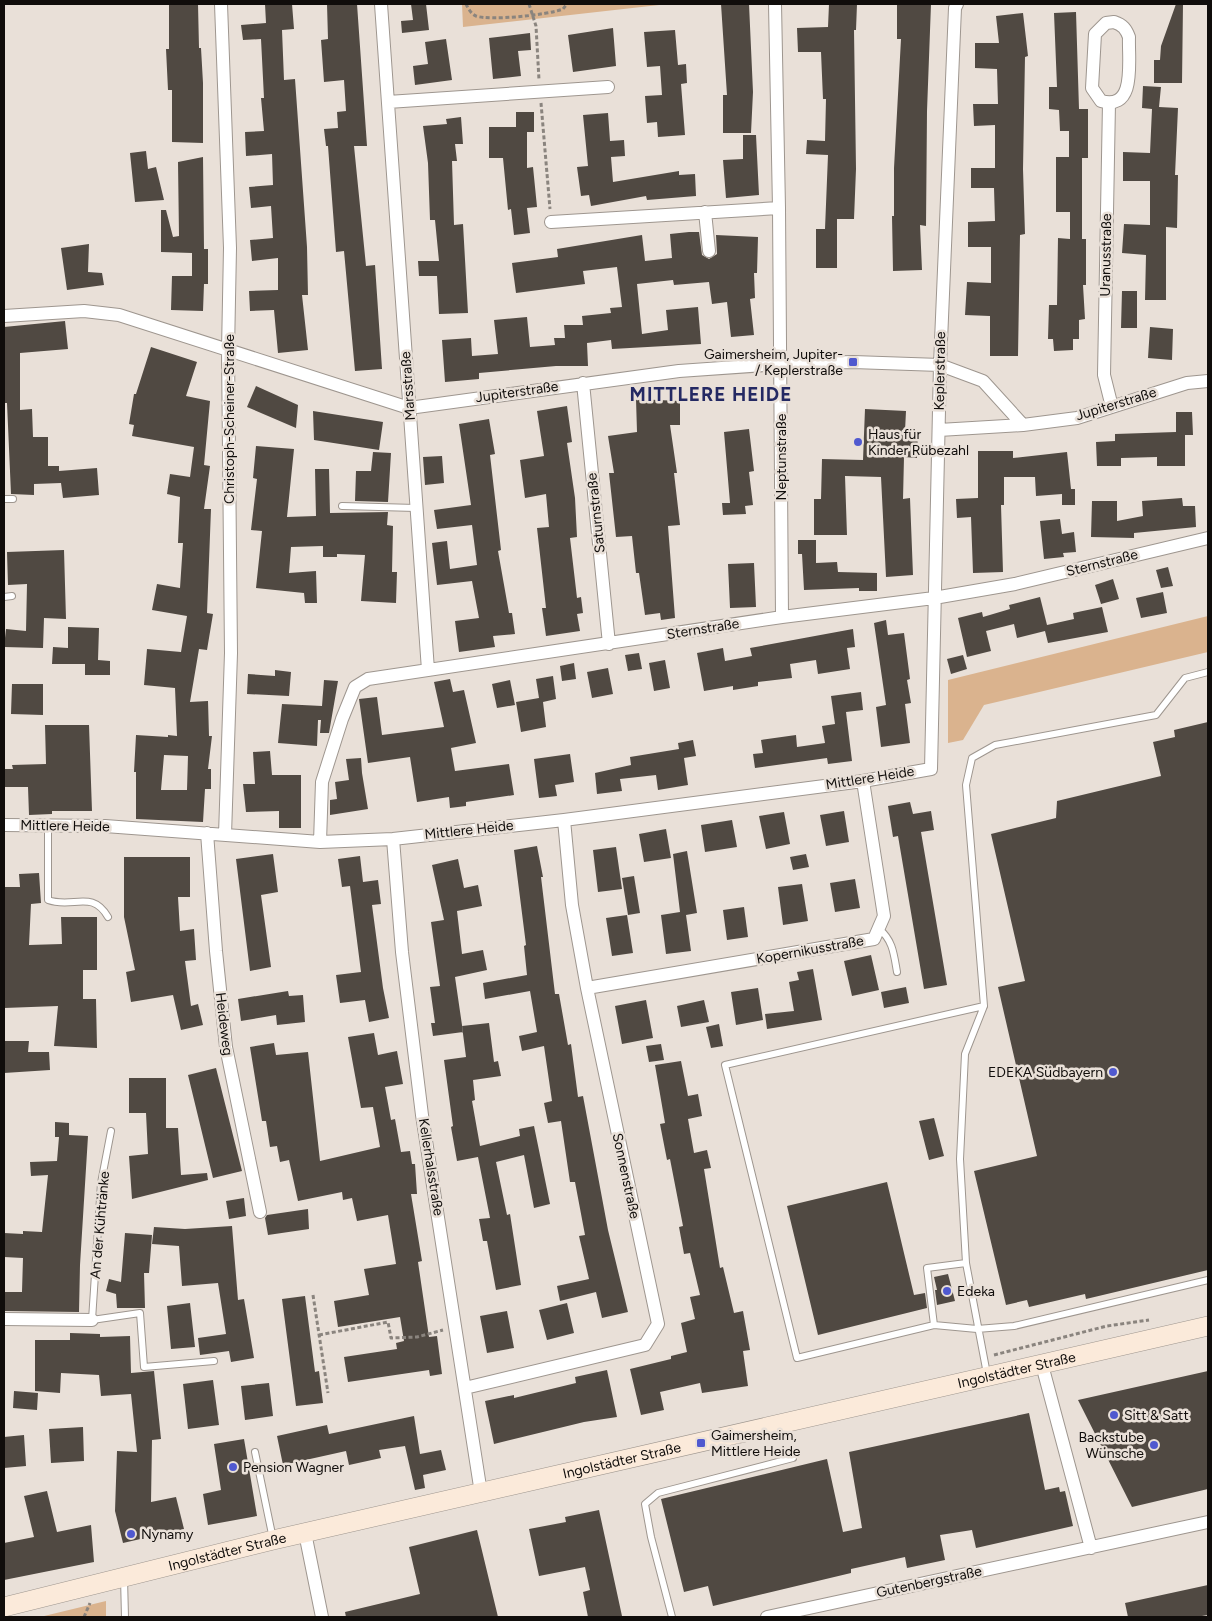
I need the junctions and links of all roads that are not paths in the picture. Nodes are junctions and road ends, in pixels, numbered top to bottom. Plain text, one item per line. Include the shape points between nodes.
1 (221, 4) edge
2 (381, 4) edge
3 (775, 4) edge
4 (957, 4) edge
5 (608, 87) dead end
6 (388, 102) junction
7 (1108, 103) junction
8 (779, 208) junction
9 (705, 212) junction
10 (551, 222) road end
11 (709, 251) dead end
12 (4, 316) edge
13 (228, 351) junction
14 (780, 364) junction
15 (940, 365) junction
16 (1208, 381) edge
17 (583, 383) junction
18 (1112, 407) junction
19 (409, 408) junction
20 (1023, 425) junction
21 (939, 430) junction
22 (4, 499) edge
23 (13, 499) dead end
24 (342, 506) dead end
25 (416, 508) junction
26 (1208, 538) edge
27 (12, 596) dead end
28 (4, 597) edge
29 (934, 598) junction
30 (782, 617) junction
31 (609, 644) junction
32 (428, 670) junction
33 (1208, 672) edge
34 (931, 769) joint
35 (863, 781) junction
36 (564, 820) junction
37 (4, 825) edge
38 (48, 826) junction
39 (208, 833) junction
40 (224, 834) junction
41 (393, 839) junction
42 (320, 842) junction
43 (108, 916) dead end
44 (879, 929) junction
45 (897, 972) dead end
46 (587, 988) junction
47 (984, 1006) junction
48 (111, 1131) dead end
49 (260, 1212) dead end
50 (966, 1263) junction
51 (1208, 1280) edge
52 (4, 1319) edge
53 (92, 1320) junction
54 (934, 1325) junction
55 (1208, 1326) edge
56 (977, 1330) junction
57 (214, 1361) dead end
58 (1042, 1365) junction
59 (987, 1378) junction
60 (465, 1388) junction
61 (255, 1452) dead end
62 (794, 1458) dead end
63 (482, 1493) junction
64 (1208, 1522) edge
65 (305, 1533) junction
66 (273, 1540) junction
67 (1091, 1548) junction
68 (124, 1577) junction
69 (4, 1607) edge
70 (125, 1617) edge
71 (322, 1617) edge
72 (672, 1617) edge
73 (767, 1617) edge

1 - 13 street, Christoph-Scheiner-Straße via 230,248
2 - 6 street, Marsstraße
3 - 8 street, Neptunstraße
4 - 15 street, Keplerstraße
5 - 6 street
6 - 19 street, Marsstraße
7 - 7 street via 1122,98 1127,88 1130,37 1127,30 1114,22 1100,27 1095,38 1092,88 1101,101
7 - 18 street, Uranusstraße via 1104,375
8 - 9 street
8 - 14 street, Neptunstraße
9 - 10 street
9 - 11 street
12 - 13 street, Jupiterstraße via 84,310 119,315
13 - 19 street, Jupiterstraße
13 - 40 street, Christoph-Scheiner-Straße via 231,653
14 - 15 street, Jupiterstraße
14 - 17 street, Jupiterstraße via 680,371
14 - 30 street, Neptunstraße
15 - 20 street, Jupiterstraße via 984,381
15 - 21 street, Keplerstraße
16 - 18 street, Jupiterstraße via 1187,383
17 - 19 street, Jupiterstraße
17 - 31 street, Saturnstraße
18 - 20 street, Jupiterstraße via 1077,418
19 - 25 street, Marsstraße
20 - 21 street, Jupiterstraße
21 - 29 street, Keplerstraße
22 - 23 lane
24 - 25 lane
25 - 32 street, Marsstraße
26 - 29 street, Sternstraße via 1014,584
27 - 28 lane
29 - 30 street, Sternstraße
29 - 34 street, Keplerstraße
30 - 31 street, Sternstraße
31 - 32 street, Sternstraße
32 - 42 street, Sternstraße via 368,679 355,688 322,782
33 - 47 lane via 1185,678 1156,715 995,744 972,758 966,785
34 - 35 street, Mittlere Heide
35 - 36 street, Mittlere Heide
35 - 44 street, Kopernikusstraße via 884,916
36 - 41 street, Mittlere Heide
36 - 46 street, Sonnenstraße via 572,905
37 - 38 street, Mittlere Heide
38 - 39 street, Mittlere Heide
38 - 43 lane via 48,900 57,903 93,901
39 - 40 street, Mittlere Heide
39 - 49 street, Heideweg via 226,1047
40 - 42 street, Mittlere Heide
41 - 42 street, Mittlere Heide
41 - 60 street, Kellerhalsstraße via 402,952 422,1115
44 - 45 lane via 892,945
44 - 46 street, Kopernikusstraße via 874,939
46 - 60 street, Sonnenstraße via 658,1324 645,1345
47 - 50 lane via 965,1054 960,1159
47 - 54 lane via 725,1065 797,1358
48 - 53 lane, An der Kühtränke via 101,1184
50 - 54 lane via 927,1268
50 - 56 lane
51 - 56 lane via 1014,1326
52 - 53 street
53 - 57 lane via 140,1313 144,1367
54 - 56 lane
55 - 58 street, Ingolstädter Straße
56 - 59 lane
58 - 59 street, Ingolstädter Straße
58 - 67 street
59 - 63 street, Ingolstädter Straße
60 - 63 street, Kellerhalsstraße
61 - 66 lane
62 - 72 lane via 658,1493 645,1504
63 - 65 street, Ingolstädter Straße
64 - 67 street, Gutenbergstraße
65 - 66 street, Ingolstädter Straße
65 - 71 street
66 - 68 street, Ingolstädter Straße
67 - 73 street, Gutenbergstraße
68 - 69 street, Ingolstädter Straße
68 - 70 lane

